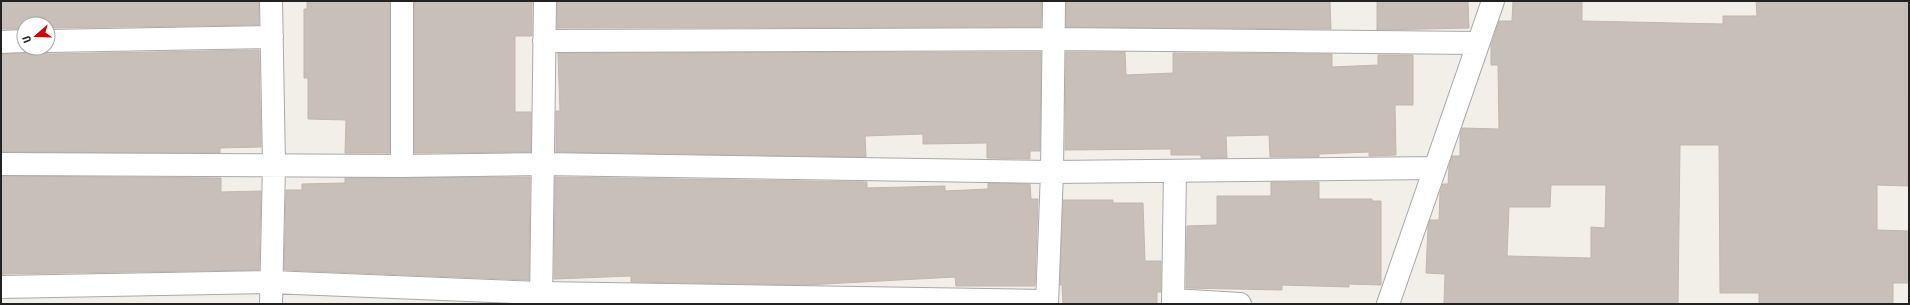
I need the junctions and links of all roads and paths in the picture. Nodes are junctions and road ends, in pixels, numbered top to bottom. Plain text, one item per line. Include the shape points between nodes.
1 (271, 1) edge
2 (402, 1) edge
3 (545, 1) edge
4 (1054, 1) edge
5 (1493, 1) edge
6 (272, 37) junction
7 (1055, 39) junction
8 (56, 41) edge
9 (544, 41) junction
10 (1, 42) edge
11 (16, 42) edge
12 (1477, 43) junction
13 (1, 164) edge
14 (543, 164) junction
15 (274, 165) junction
16 (402, 166) junction
17 (1435, 168) junction
18 (1175, 171) junction
19 (1052, 172) junction
20 (271, 282) junction
21 (1, 287) edge
22 (541, 298) edge
23 (1047, 302) edge
24 (1173, 302) edge
25 (271, 304) edge
26 (1240, 304) edge
27 (1388, 304) edge

1 - 6 street
2 - 16 street
3 - 9 street
4 - 7 street
5 - 12 street
6 - 8 street
6 - 15 street
7 - 9 street
7 - 12 street
7 - 19 street
9 - 14 street
10 - 11 street
12 - 17 street
13 - 15 street
14 - 16 street
14 - 19 street
14 - 22 street
15 - 16 street
15 - 20 street
17 - 18 street
17 - 27 street
18 - 19 street
18 - 24 street
19 - 23 street
20 - 21 street
20 - 22 street
20 - 25 street
22 - 23 street
24 - 26 street

